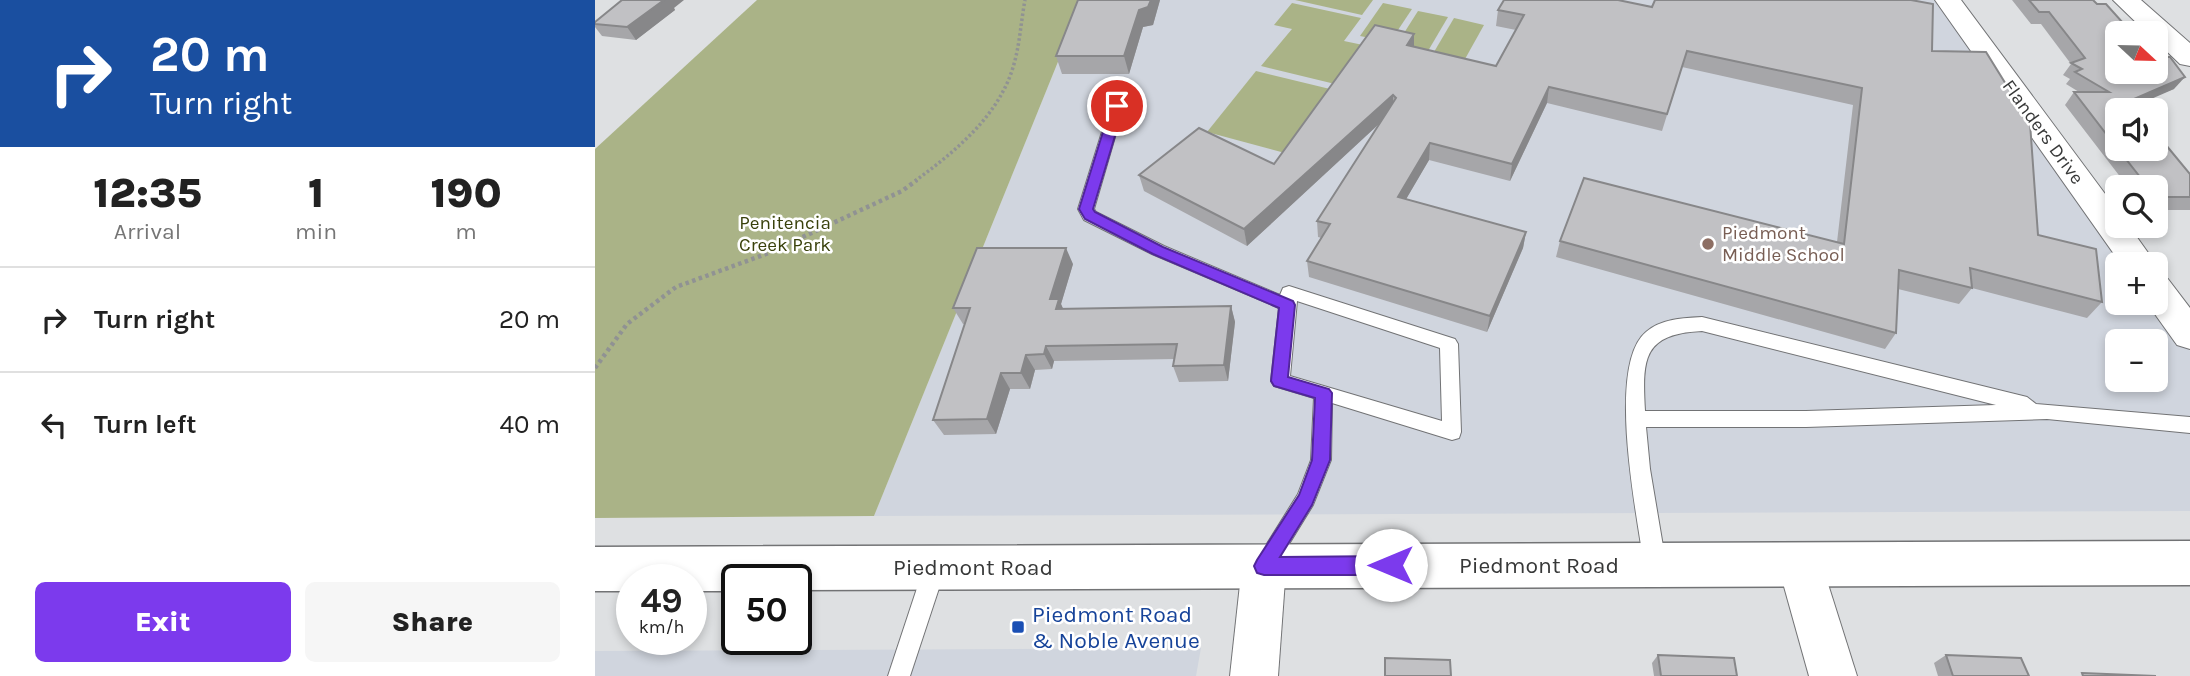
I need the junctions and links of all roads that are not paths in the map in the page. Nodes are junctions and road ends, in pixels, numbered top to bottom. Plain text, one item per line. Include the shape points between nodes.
1 (1948, 0) edge
2 (2126, 0) edge
3 (2190, 58) edge
4 (1117, 106) dead end
5 (2130, 252) edge
6 (1287, 305) junction
7 (2168, 305) edge
8 (2190, 335) edge
9 (1323, 393) junction
10 (2047, 411) junction
11 (1636, 419) junction
12 (2190, 425) edge
13 (2190, 563) edge
14 (1655, 564) junction
15 (1800, 565) junction
16 (1264, 566) junction
17 (935, 567) junction
18 (595, 569) edge
19 (899, 676) edge
20 (1254, 676) edge
21 (1833, 676) edge

1 - 5 street, Flanders Drive
2 - 3 street
4 - 6 lane via 1086,209 1090,216
6 - 9 lane via 1280,381
6 - 9 lane via 1289,292 1449,344 1452,432
7 - 8 street
9 - 16 lane via 1321,460 1306,499
10 - 11 lane
10 - 11 lane via 1686,323 1662,329 1640,349 1634,375
10 - 12 lane
11 - 14 lane
13 - 15 main road, Piedmont Road
14 - 15 main road, Piedmont Road
14 - 16 main road, Piedmont Road
15 - 21 street
16 - 17 main road, Piedmont Road
16 - 20 street
17 - 18 main road, Piedmont Road
17 - 19 lane

